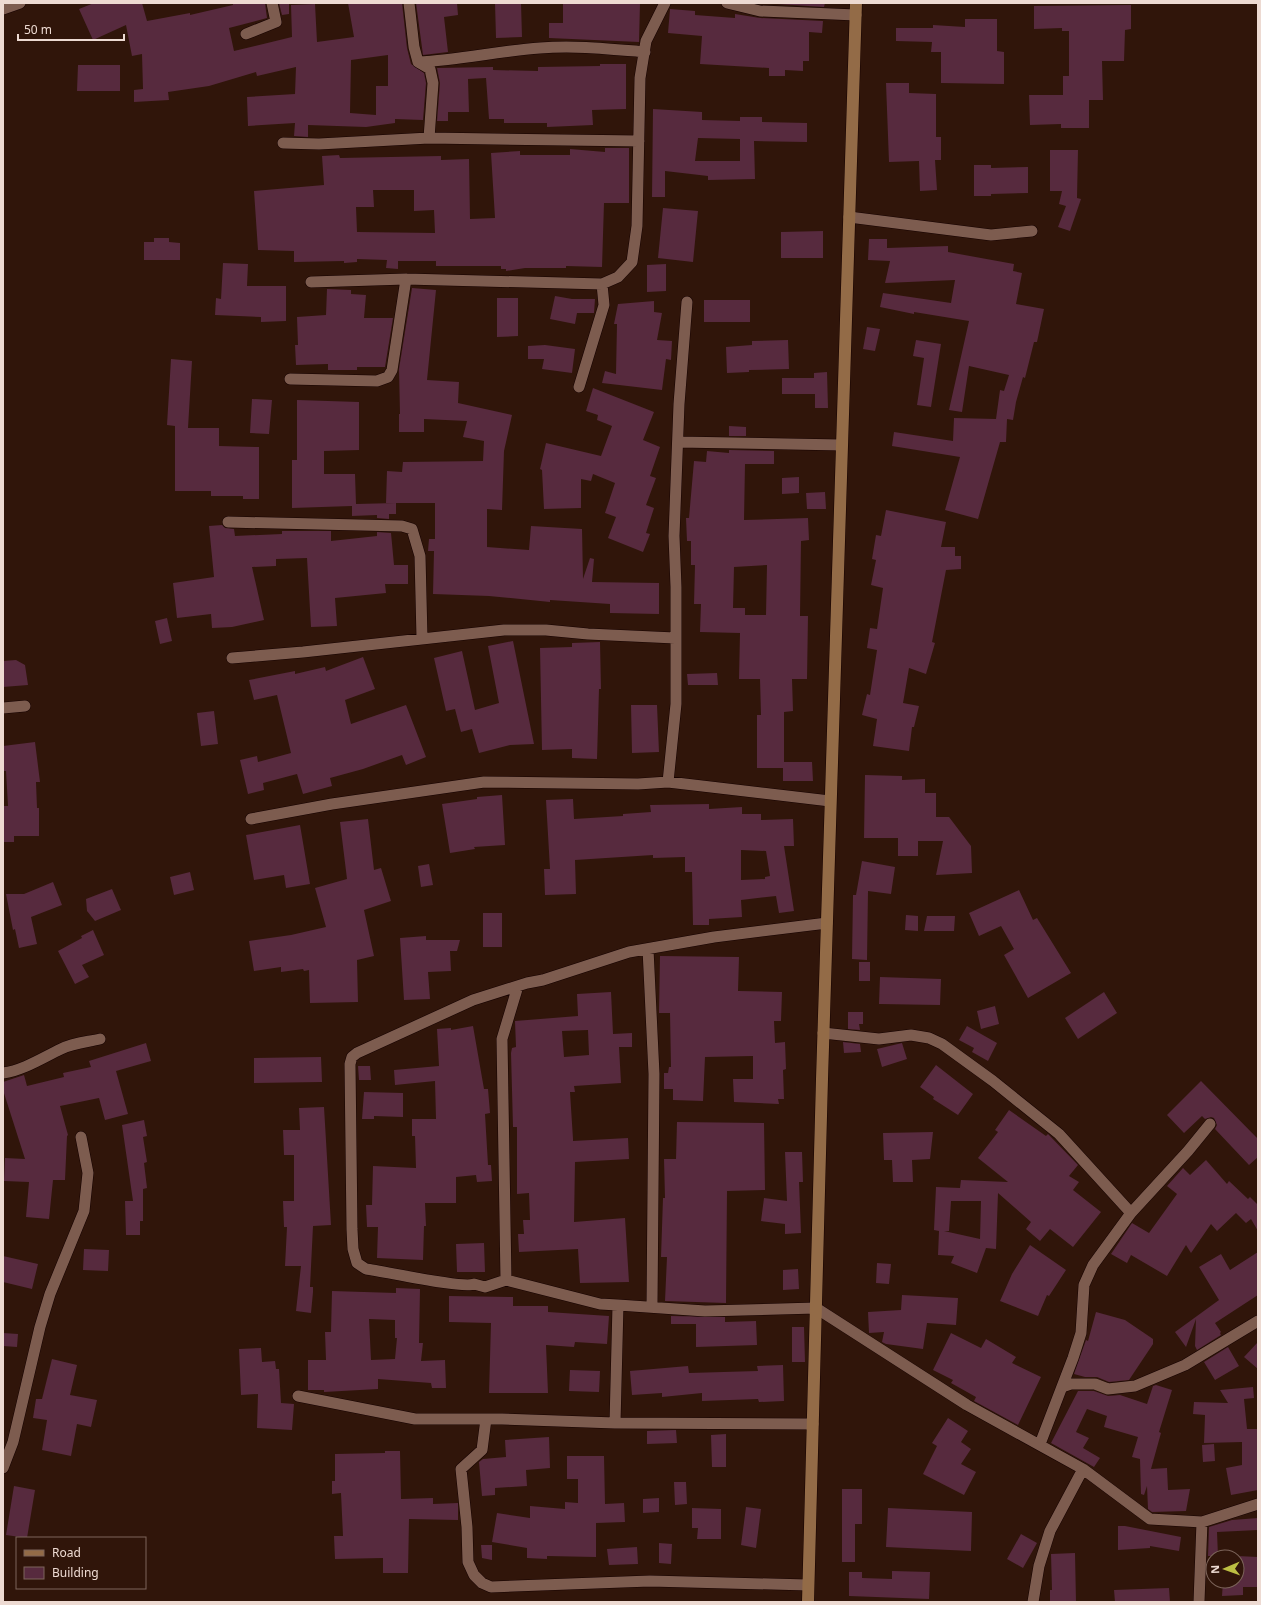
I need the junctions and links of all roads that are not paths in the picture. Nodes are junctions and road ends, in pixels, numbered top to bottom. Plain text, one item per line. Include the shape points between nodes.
1 (20, 3) edge
2 (272, 3) edge
3 (409, 3) edge
4 (665, 3) edge
5 (727, 3) edge
6 (3, 9) edge
7 (856, 9) edge
8 (246, 34) dead end
9 (644, 52) junction
10 (418, 62) junction
11 (429, 138) junction
12 (639, 141) junction
13 (283, 143) dead end
14 (849, 218) junction
15 (1032, 231) dead end
16 (406, 279) junction
17 (311, 282) dead end
18 (602, 284) junction
19 (687, 302) dead end
20 (290, 379) dead end
21 (579, 388) dead end
22 (678, 442) junction
23 (842, 445) junction
24 (228, 522) dead end
25 (422, 638) junction
26 (675, 638) junction
27 (232, 658) dead end
28 (25, 706) dead end
29 (3, 708) edge
30 (668, 782) junction
31 (830, 801) junction
32 (251, 819) dead end
33 (827, 923) junction
34 (648, 949) junction
35 (518, 986) junction
36 (823, 1033) junction
37 (100, 1039) dead end
38 (3, 1073) edge
39 (1210, 1124) dead end
40 (82, 1137) dead end
41 (1131, 1214) junction
42 (506, 1280) junction
43 (618, 1305) junction
44 (652, 1307) junction
45 (816, 1308) junction
46 (1258, 1321) edge
47 (1062, 1386) junction
48 (298, 1396) dead end
49 (486, 1419) junction
50 (615, 1423) junction
51 (813, 1424) junction
52 (1040, 1444) junction
53 (3, 1468) edge
54 (1083, 1469) junction
55 (1258, 1504) edge
56 (1202, 1522) junction
57 (808, 1585) junction
58 (808, 1602) edge
59 (1033, 1602) edge
60 (1199, 1602) edge

1 - 6 street
2 - 8 street via 276,22
3 - 10 street
4 - 9 street via 646,40
5 - 7 street via 760,11
7 - 14 main road
9 - 10 street via 587,47 542,48 447,61
9 - 12 street via 640,78
10 - 11 street via 430,69 433,83
11 - 12 street
11 - 13 street via 319,144
12 - 18 street via 637,226 632,262 618,277
14 - 15 street via 992,235
14 - 23 main road
16 - 17 street
16 - 18 street
16 - 20 street via 392,370 388,377 378,381
18 - 21 street via 604,305
19 - 22 street
22 - 23 street
22 - 26 street via 674,536
23 - 31 main road
24 - 25 street via 402,526 412,529 420,556
25 - 26 street via 504,630 546,630
25 - 27 street
26 - 30 street via 676,704
28 - 29 street
30 - 31 street
30 - 32 street via 484,782 332,804
31 - 33 main road
33 - 34 street via 714,937
33 - 36 main road
34 - 35 street via 629,952
34 - 44 street via 654,1074
35 - 42 street via 502,1039
35 - 42 street via 473,1000 352,1057 350,1064 352,1229 357,1263 366,1269 484,1287
36 - 41 street via 879,1039 911,1035 942,1044 1059,1134
36 - 45 main road
37 - 38 street via 74,1044 11,1072
39 - 41 street
40 - 53 street via 88,1173 84,1211 50,1294 13,1442
41 - 47 street via 1093,1265 1084,1285 1081,1333
42 - 43 street via 600,1304
43 - 44 street
43 - 50 street
44 - 45 street via 705,1311
45 - 51 main road
45 - 52 street via 967,1405
46 - 47 street via 1185,1365 1135,1386 1108,1389 1094,1384
47 - 52 street
48 - 49 street via 415,1419
49 - 50 street
49 - 57 street via 482,1450 461,1469 468,1527 468,1562 474,1575 482,1583 491,1586 650,1581
50 - 51 street
51 - 57 main road
52 - 54 street
54 - 56 street via 1150,1519
54 - 59 street via 1050,1532 1039,1566
55 - 56 street
56 - 60 street
57 - 58 main road

